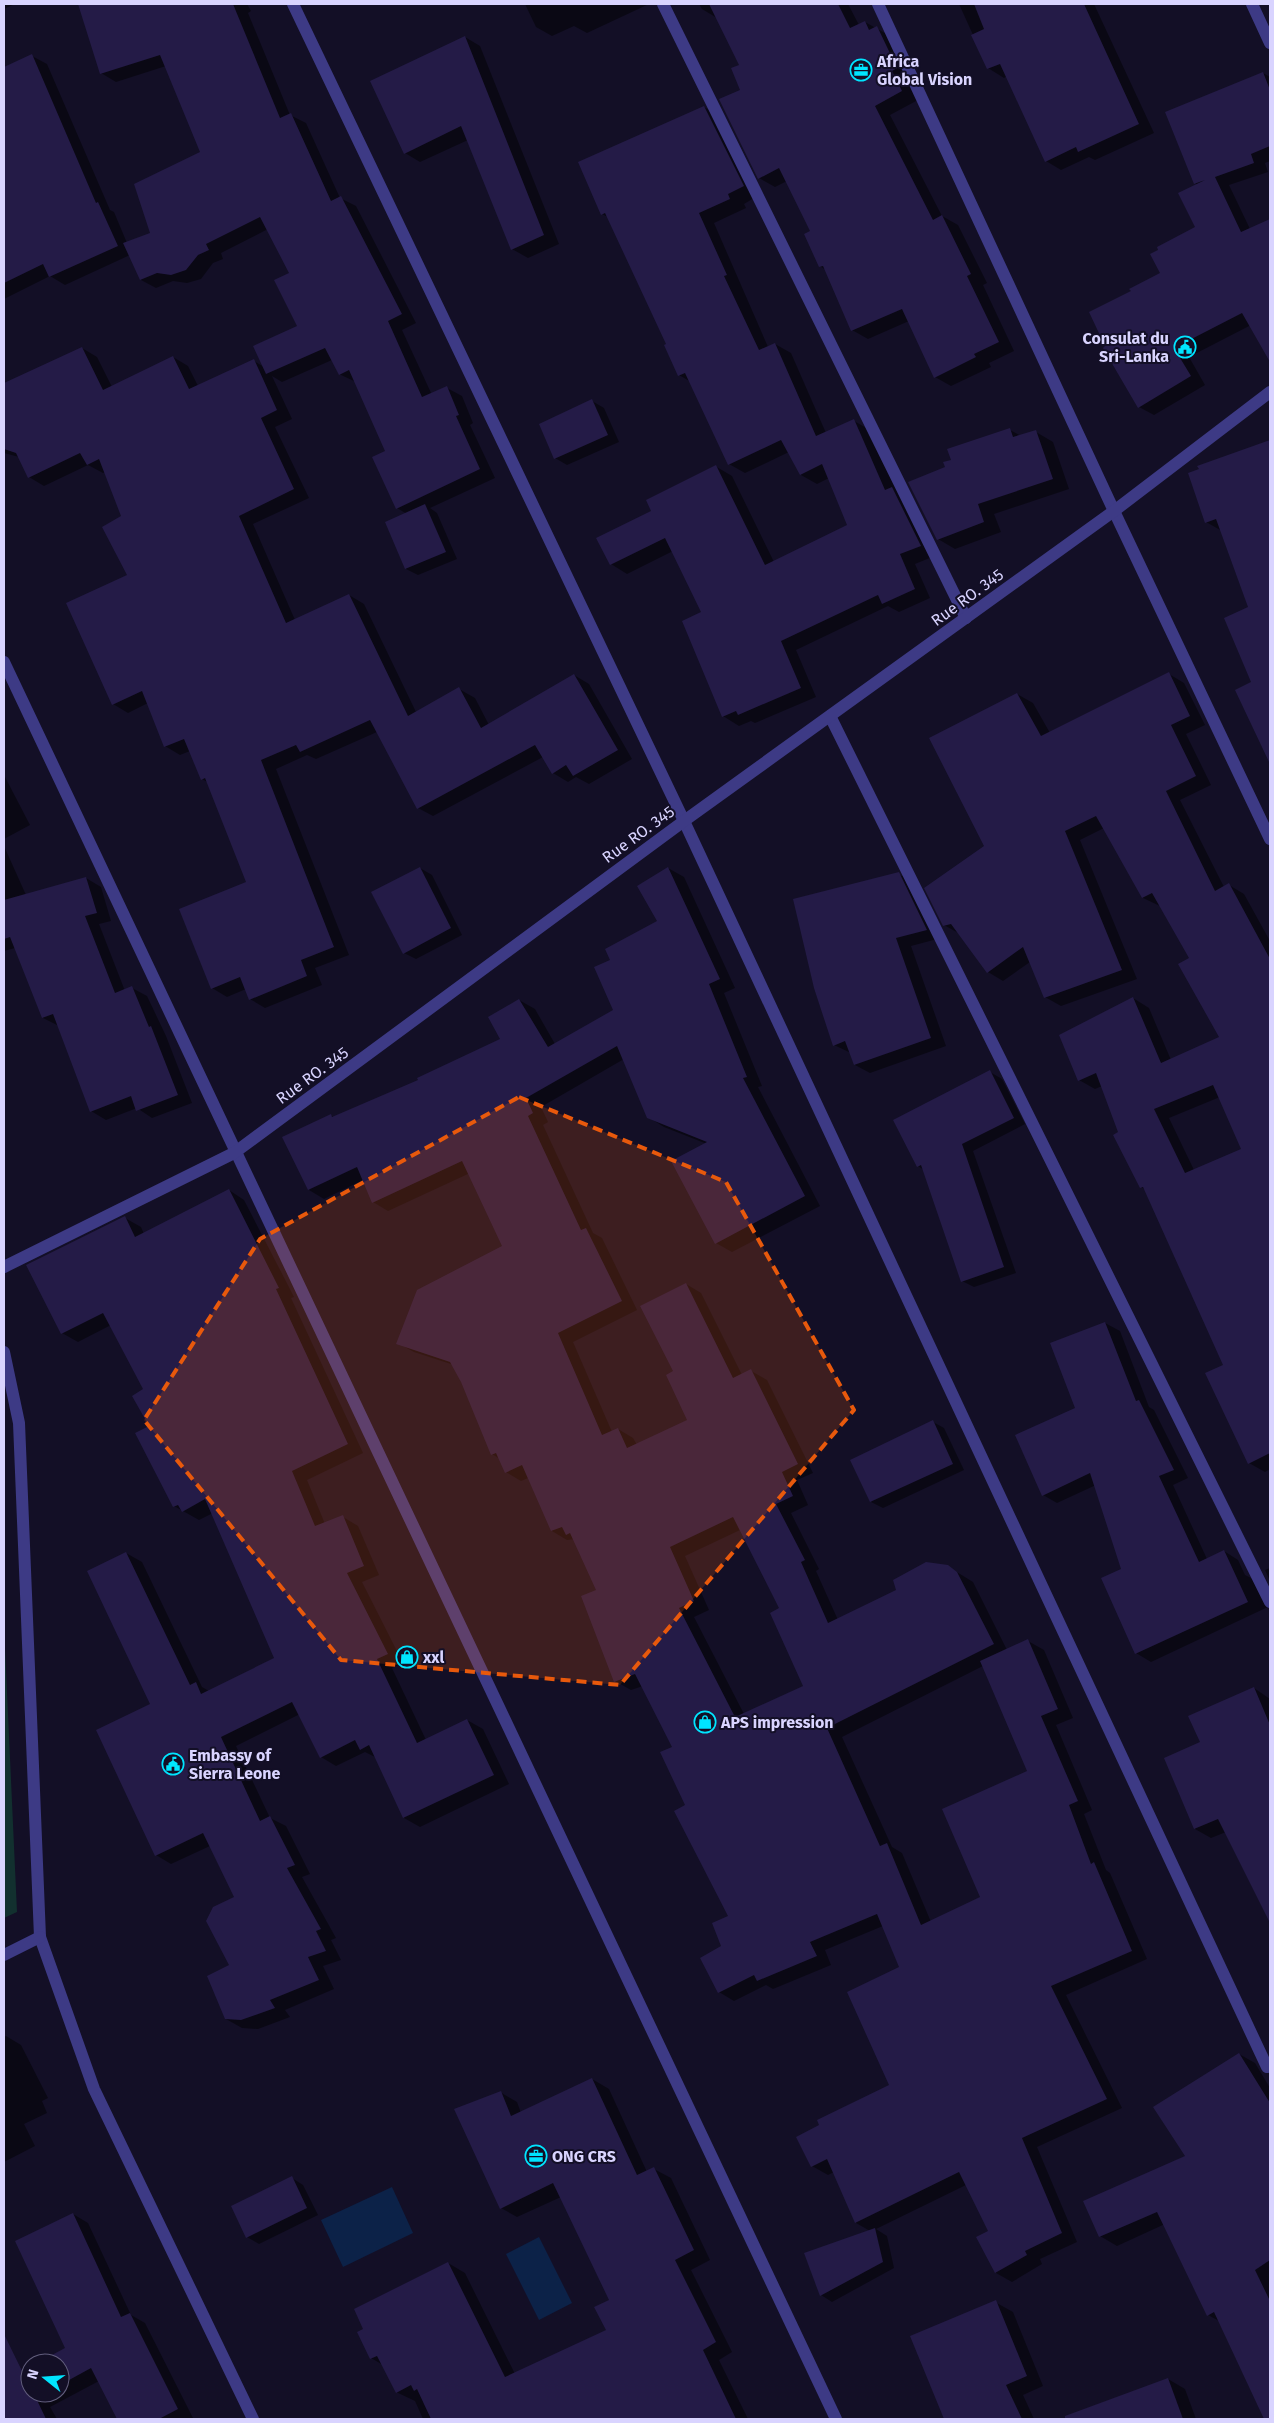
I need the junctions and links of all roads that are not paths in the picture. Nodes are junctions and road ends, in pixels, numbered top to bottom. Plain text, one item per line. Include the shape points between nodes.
1 (292, 4) edge
2 (664, 4) edge
3 (878, 4) edge
4 (1252, 4) edge
5 (1270, 43) edge
6 (1270, 392) edge
7 (1114, 512) junction
8 (966, 618) junction
9 (4, 662) edge
10 (830, 716) junction
11 (684, 821) junction
12 (1270, 839) edge
13 (234, 1153) junction
14 (4, 1267) edge
15 (4, 1352) edge
16 (1270, 1602) edge
17 (40, 1937) junction
18 (4, 1955) edge
19 (1267, 2067) dead end
20 (253, 2419) edge
21 (836, 2419) edge

1 - 11 street
2 - 8 street
3 - 7 street
4 - 5 street
6 - 7 street, Rue RO. 345
7 - 8 street, Rue RO. 345
7 - 12 street
8 - 10 street, Rue RO. 345
9 - 13 street
10 - 11 street, Rue RO. 345
10 - 16 street
11 - 13 street, Rue RO. 345
11 - 19 street
13 - 14 street, Rue RO. 345
13 - 21 street
15 - 17 street via 20,1423
17 - 18 street
17 - 20 street via 94,2089

